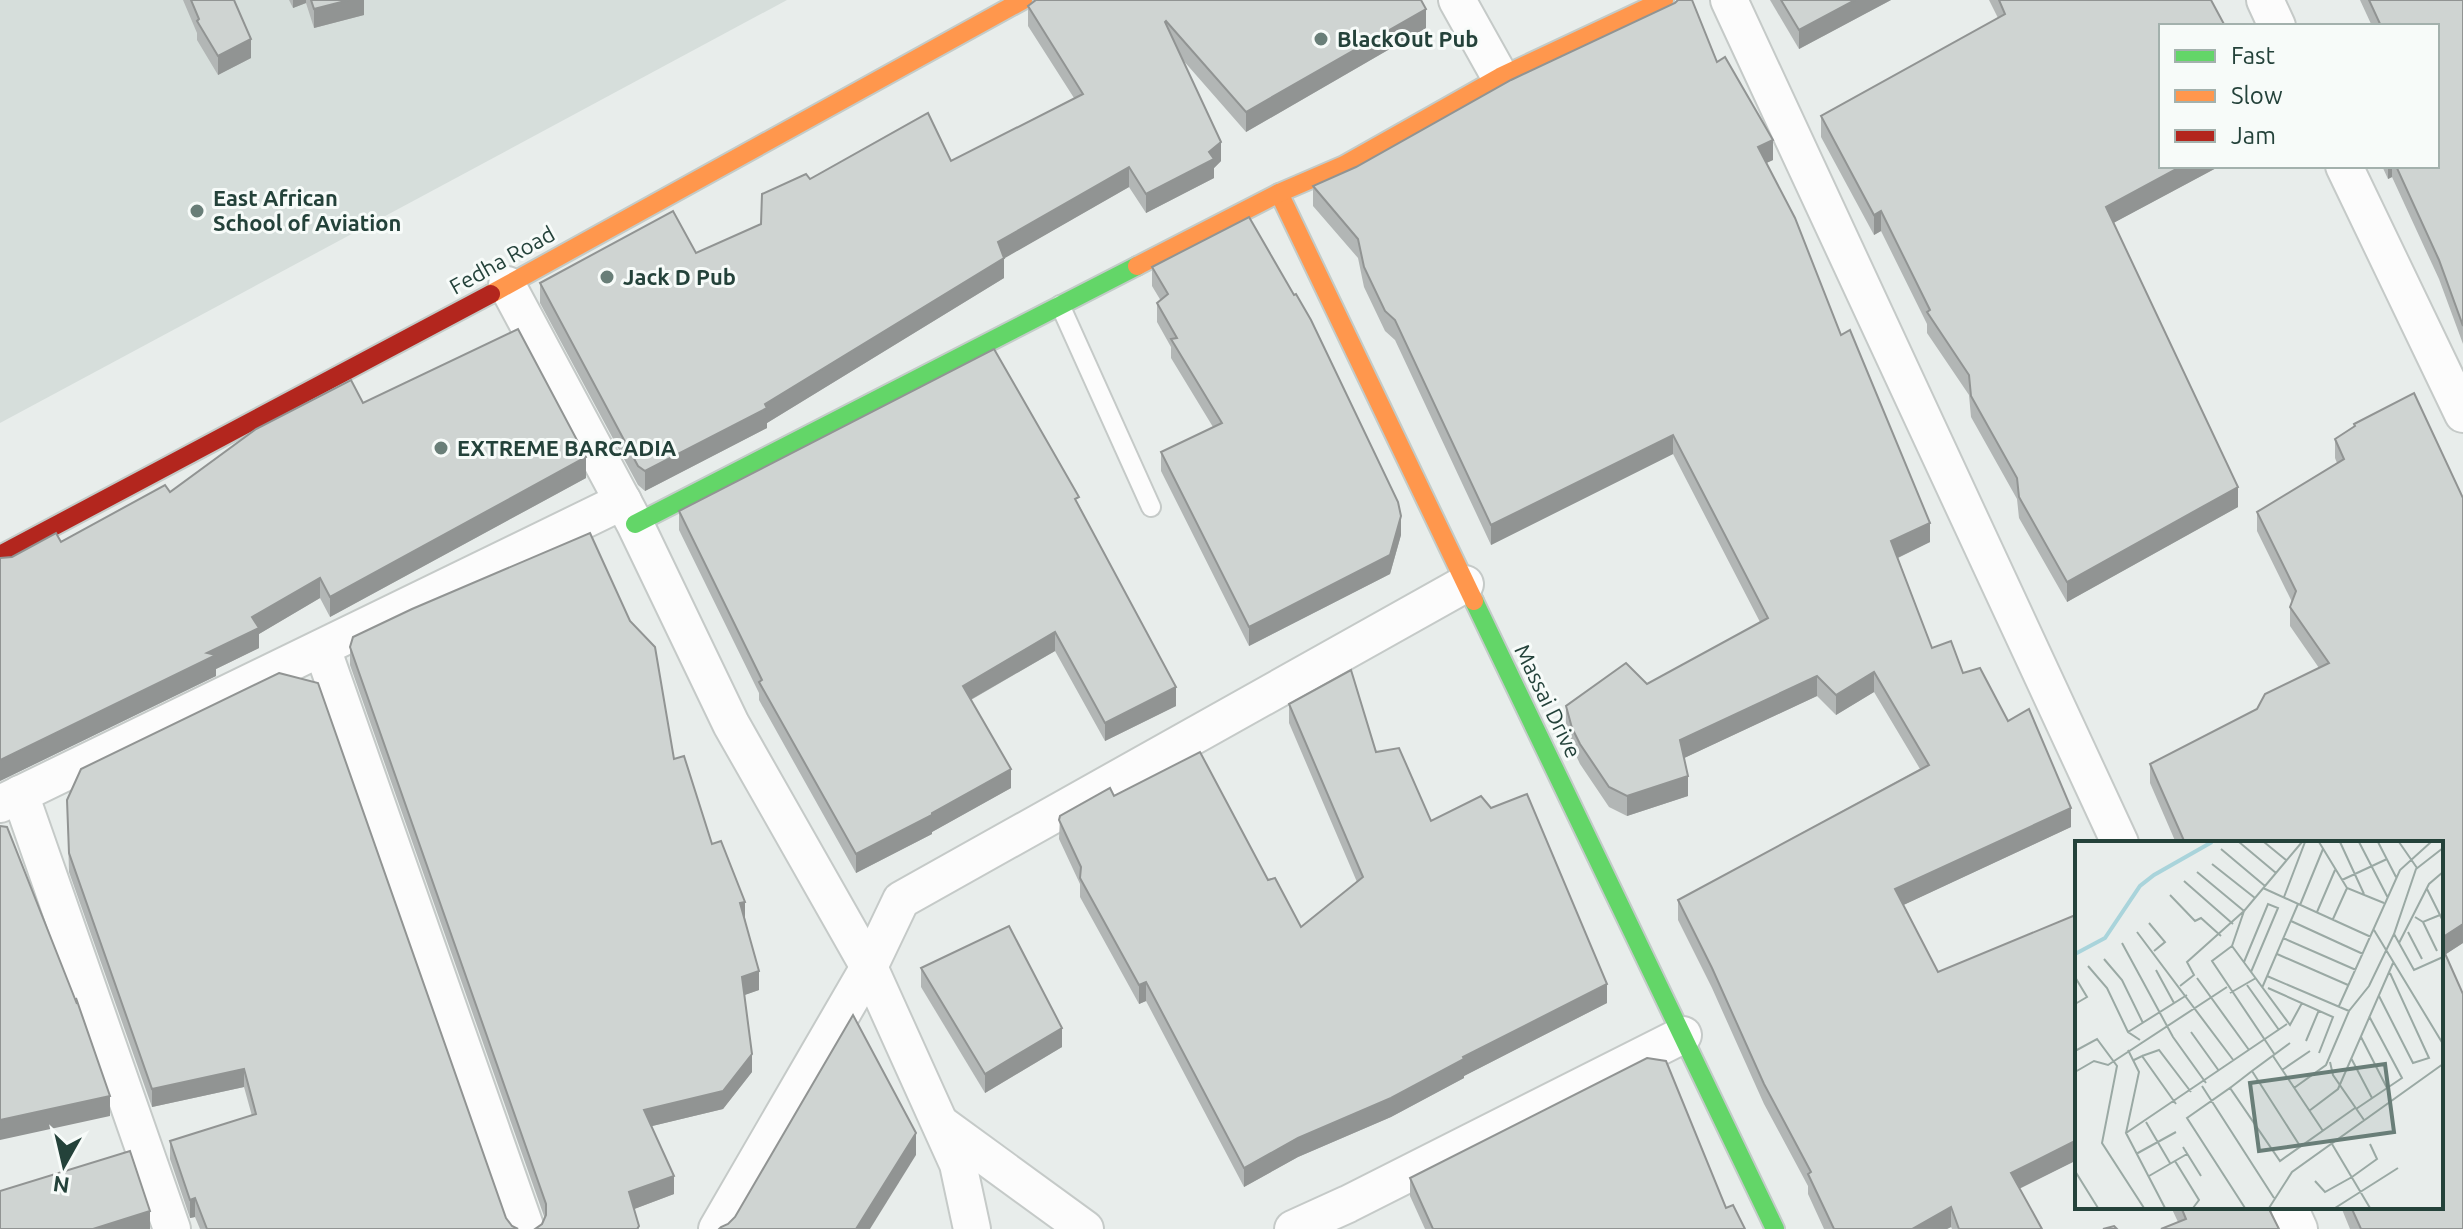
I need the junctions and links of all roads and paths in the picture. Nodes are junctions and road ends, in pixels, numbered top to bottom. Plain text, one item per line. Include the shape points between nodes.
1 (1023, 0) edge
2 (1457, 0) edge
3 (1664, 0) edge
4 (1729, 0) edge
5 (2265, 0) edge
6 (2276, 24) edge
7 (1500, 77) junction
8 (2345, 168) edge
9 (1279, 193) junction
10 (507, 285) junction
11 (1060, 305) junction
12 (2463, 414) edge
13 (1151, 507) dead end
14 (629, 512) junction
15 (0, 555) edge
16 (1465, 584) junction
17 (322, 648) junction
18 (10, 799) edge
19 (2119, 841) edge
20 (869, 967) junction
21 (1683, 1035) junction
22 (941, 1124) junction
23 (2290, 1209) edge
24 (172, 1229) edge
25 (526, 1229) edge
26 (717, 1229) edge
27 (972, 1229) edge
28 (1085, 1229) edge
29 (1293, 1229) edge
30 (1775, 1229) edge
31 (2299, 1229) edge

1 - 10 street, Fedha Road
2 - 7 street
3 - 7 street
4 - 19 street
5 - 6 street
7 - 9 street via 1344,165
8 - 12 street
9 - 11 street
9 - 16 street, Massai Drive
10 - 14 street
10 - 15 street, Fedha Road
11 - 13 lane
11 - 14 street
14 - 17 street
14 - 20 street via 731,724
16 - 20 street via 901,900
16 - 21 street, Massai Drive
17 - 18 street
17 - 25 street
18 - 24 street
20 - 22 street
20 - 26 street
21 - 29 street
21 - 30 street, Massai Drive
22 - 27 street via 958,1164
22 - 28 street
23 - 31 street

